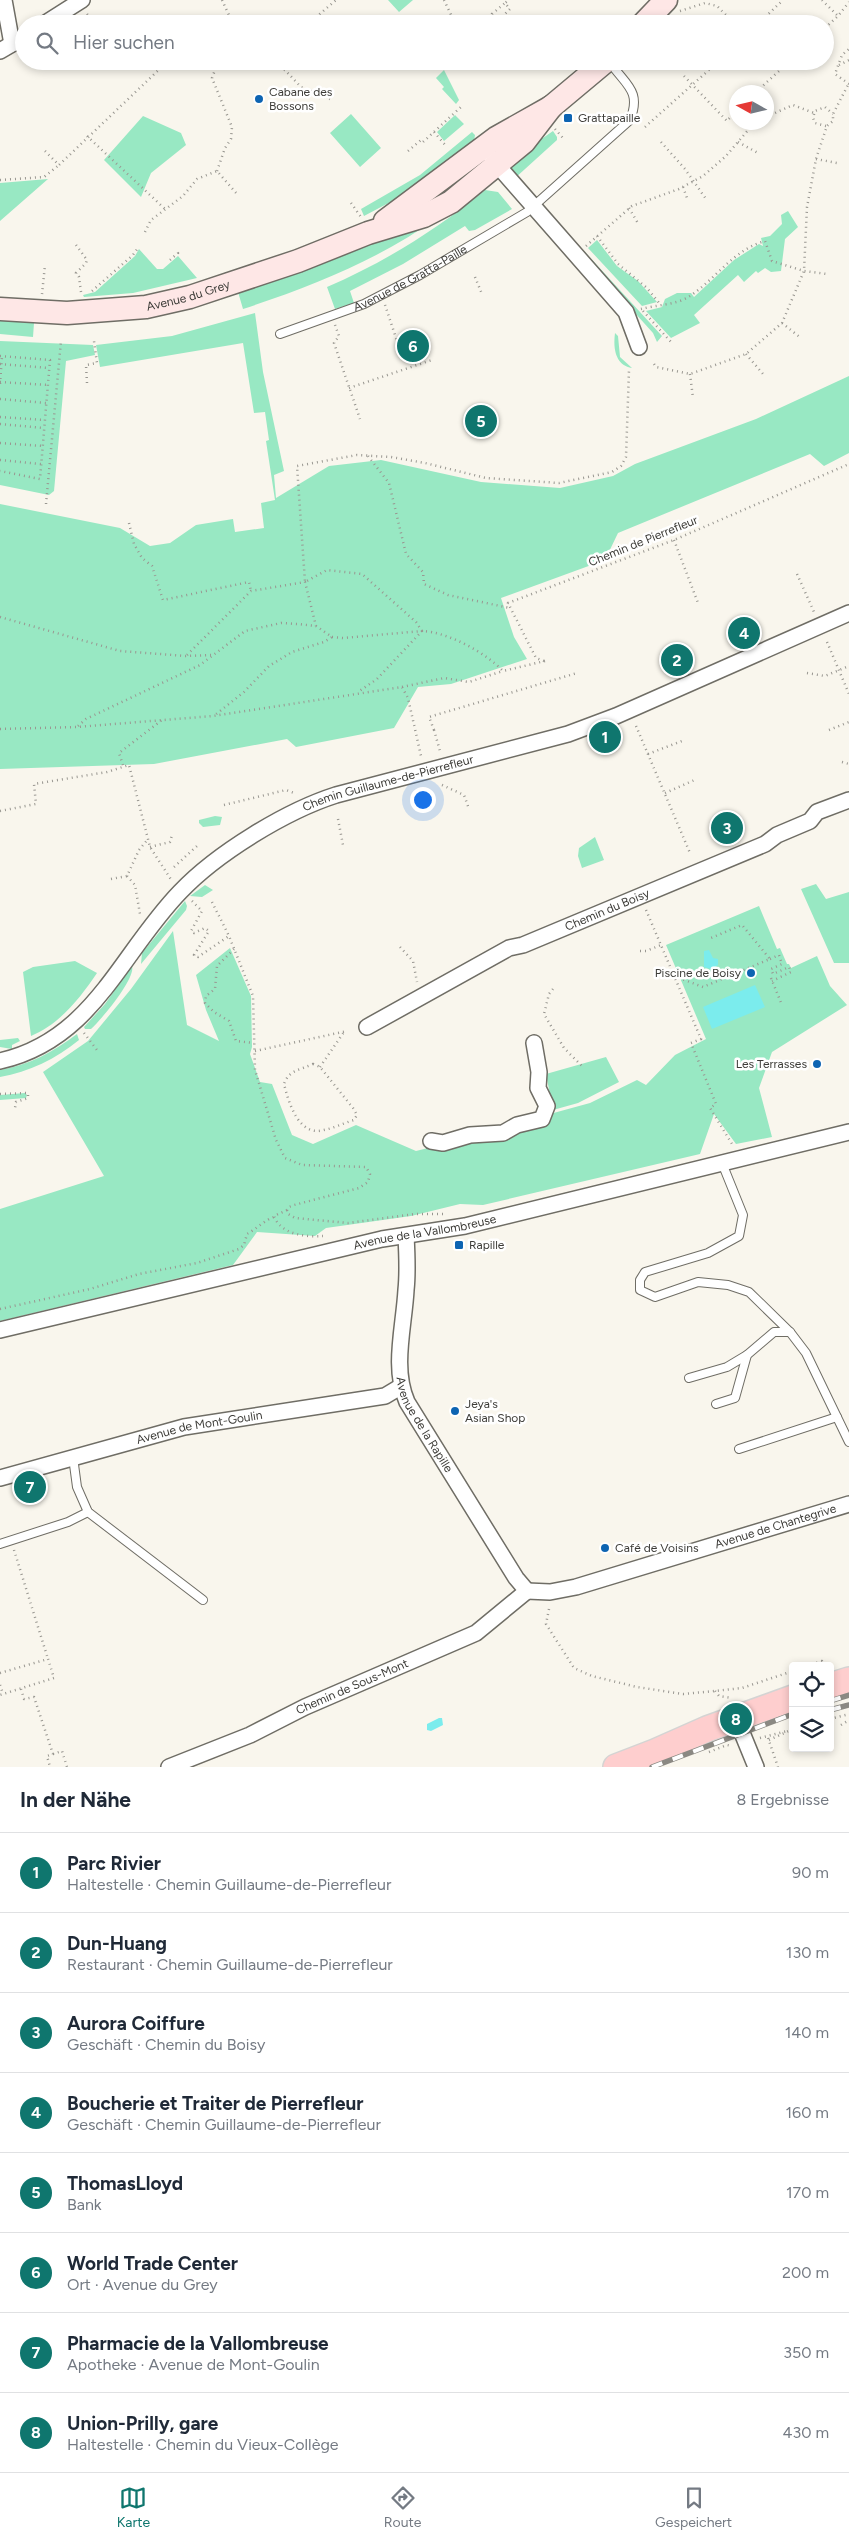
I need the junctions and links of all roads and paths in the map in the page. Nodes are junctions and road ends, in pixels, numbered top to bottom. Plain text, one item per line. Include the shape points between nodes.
1 (4, 0) edge
2 (82, 0) edge
3 (222, 0) edge
4 (336, 0) edge
5 (444, 0) edge
6 (509, 0) edge
7 (783, 0) edge
8 (822, 0) edge
9 (505, 2) junction
10 (849, 2) edge
11 (671, 6) edge
12 (58, 15) edge
13 (230, 15) edge
14 (318, 15) edge
15 (451, 15) edge
16 (492, 15) edge
17 (505, 15) edge
18 (657, 15) edge
19 (726, 15) edge
20 (767, 15) edge
21 (838, 16) junction
22 (834, 20) edge
23 (12, 44) edge
24 (849, 49) edge
25 (849, 60) edge
26 (838, 65) junction
27 (158, 70) edge
28 (215, 70) edge
29 (285, 70) edge
30 (599, 70) edge
31 (615, 70) edge
32 (712, 70) edge
33 (780, 70) edge
34 (684, 76) dead end
35 (849, 84) edge
36 (764, 85) edge
37 (694, 86) junction
38 (330, 99) dead end
39 (462, 106) dead end
40 (774, 113) edge
41 (814, 113) junction
42 (833, 114) junction
43 (552, 117) junction
44 (729, 118) edge
45 (827, 126) junction
46 (645, 127) dead end
47 (748, 130) edge
48 (434, 132) junction
49 (88, 136) junction
50 (563, 138) dead end
51 (661, 142) dead end
52 (738, 142) junction
53 (447, 147) dead end
54 (45, 151) dead end
55 (408, 151) dead end
56 (758, 153) dead end
57 (490, 156) junction
58 (816, 159) junction
59 (836, 163) dead end
60 (59, 165) junction
61 (217, 171) junction
62 (0, 180) edge
63 (693, 181) junction
64 (683, 187) junction
65 (237, 194) dead end
66 (687, 198) dead end
67 (706, 199) dead end
68 (351, 203) dead end
69 (533, 207) junction
70 (630, 208) junction
71 (165, 209) junction
72 (639, 225) dead end
73 (366, 226) junction
74 (145, 232) dead end
75 (597, 236) junction
76 (76, 245) dead end
77 (138, 248) dead end
78 (582, 249) junction
79 (175, 251) dead end
80 (170, 260) dead end
81 (45, 265) dead end
82 (804, 271) junction
83 (827, 274) dead end
84 (475, 276) dead end
85 (82, 292) junction
86 (482, 294) dead end
87 (41, 298) dead end
88 (82, 299) dead end
89 (384, 303) dead end
90 (661, 304) junction
91 (631, 307) junction
92 (0, 309) edge
93 (642, 310) junction
94 (333, 322) dead end
95 (782, 323) junction
96 (280, 334) dead end
97 (801, 338) dead end
98 (61, 341) dead end
99 (94, 341) dead end
100 (397, 341) dead end
101 (671, 342) dead end
102 (639, 347) dead end
103 (746, 354) junction
104 (1, 356) edge
105 (432, 360) dead end
106 (1, 364) edge
107 (654, 364) dead end
108 (50, 368) junction
109 (629, 370) dead end
110 (690, 374) junction
111 (763, 374) dead end
112 (0, 382) edge
113 (87, 383) dead end
114 (48, 386) junction
115 (350, 388) junction
116 (693, 398) dead end
117 (0, 399) edge
118 (46, 402) junction
119 (0, 417) edge
120 (360, 419) dead end
121 (45, 420) junction
122 (0, 424) edge
123 (44, 428) junction
124 (0, 443) edge
125 (43, 446) junction
126 (368, 456) junction
127 (0, 460) edge
128 (41, 464) junction
129 (849, 464) edge
130 (0, 472) edge
131 (46, 504) dead end
132 (129, 523) dead end
133 (674, 540) junction
134 (798, 574) dead end
135 (306, 582) junction
136 (251, 591) junction
137 (698, 603) dead end
138 (511, 608) junction
139 (849, 613) edge
140 (815, 614) dead end
141 (0, 617) edge
142 (316, 626) junction
143 (422, 631) junction
144 (332, 637) junction
145 (827, 642) dead end
146 (212, 655) junction
147 (186, 656) junction
148 (849, 666) edge
149 (839, 670) junction
150 (503, 671) junction
151 (577, 673) dead end
152 (807, 674) dead end
153 (402, 687) junction
154 (357, 693) junction
155 (849, 694) edge
156 (213, 716) junction
157 (163, 719) junction
158 (849, 722) edge
159 (636, 726) dead end
160 (77, 727) junction
161 (0, 729) edge
162 (829, 730) dead end
163 (682, 741) dead end
164 (440, 752) dead end
165 (648, 754) junction
166 (421, 756) dead end
167 (842, 762) dead end
168 (849, 764) edge
169 (123, 766) junction
170 (697, 779) dead end
171 (442, 785) dead end
172 (294, 793) dead end
173 (665, 793) junction
174 (849, 800) edge
175 (224, 805) dead end
176 (469, 809) dead end
177 (0, 811) edge
178 (338, 818) dead end
179 (172, 836) dead end
180 (148, 839) junction
181 (198, 845) dead end
182 (343, 845) dead end
183 (150, 847) junction
184 (690, 853) dead end
185 (174, 867) dead end
186 (128, 876) junction
187 (170, 878) dead end
188 (111, 879) dead end
189 (212, 902) dead end
190 (194, 904) dead end
191 (646, 908) dead end
192 (140, 914) dead end
193 (229, 936) junction
194 (711, 938) dead end
195 (661, 945) junction
196 (400, 947) dead end
197 (234, 949) junction
198 (640, 950) dead end
199 (770, 959) junction
200 (674, 976) junction
201 (416, 989) dead end
202 (553, 989) dead end
203 (782, 1005) dead end
204 (366, 1026) dead end
205 (81, 1030) dead end
206 (254, 1043) junction
207 (534, 1043) dead end
208 (97, 1050) dead end
209 (255, 1051) junction
210 (0, 1061) edge
211 (583, 1066) dead end
212 (320, 1067) junction
213 (0, 1094) edge
214 (14, 1108) dead end
215 (849, 1132) edge
216 (432, 1141) dead end
217 (732, 1144) dead end
218 (722, 1163) junction
219 (287, 1210) junction
220 (443, 1214) dead end
221 (274, 1217) junction
222 (330, 1236) dead end
223 (406, 1236) junction
224 (0, 1309) edge
225 (0, 1330) edge
226 (790, 1332) junction
227 (747, 1355) junction
228 (689, 1378) dead end
229 (400, 1387) junction
230 (716, 1404) dead end
231 (838, 1417) junction
232 (849, 1442) edge
233 (739, 1449) dead end
234 (73, 1456) junction
235 (0, 1478) edge
236 (849, 1504) edge
237 (88, 1512) junction
238 (11, 1540) junction
239 (0, 1544) edge
240 (528, 1591) junction
241 (203, 1600) dead end
242 (549, 1609) dead end
243 (48, 1659) junction
244 (789, 1672) edge
245 (0, 1674) edge
246 (849, 1680) edge
247 (0, 1685) edge
248 (834, 1685) edge
249 (21, 1689) junction
250 (715, 1691) junction
251 (1, 1695) edge
252 (789, 1699) edge
253 (736, 1709) junction
254 (849, 1714) edge
255 (834, 1718) edge
256 (849, 1720) edge
257 (841, 1725) dead end
258 (788, 1731) joint
259 (763, 1737) dead end
260 (53, 1754) junction
261 (50, 1767) edge
262 (67, 1767) edge
263 (169, 1767) edge
264 (616, 1767) edge
265 (756, 1767) edge
266 (778, 1767) edge

1 - 23 street
2 - 12 street
3 - 13 path
4 - 14 path
5 - 15 path
6 - 9 path
7 - 20 path
8 - 21 path
9 - 16 path
9 - 17 path via 510,10
10 - 21 path
11 - 18 street
11 - 19 path via 684,12 705,3 717,6
21 - 22 path
24 - 26 path
25 - 26 path
26 - 35 path via 835,74
27 - 49 path
28 - 61 path via 212,78 232,127 231,139
29 - 38 path via 301,87
30 - 43 street, Avenue du Grey
31 - 69 lane, Avenue de Gratta-Paille via 632,90 636,106 630,120
32 - 37 path
33 - 36 path
34 - 37 path
35 - 42 path
37 - 44 path via 726,121
37 - 46 path
39 - 48 path
40 - 41 path via 793,105
41 - 42 path via 823,106
41 - 45 path via 815,123
42 - 45 path
43 - 50 path
43 - 57 street, Avenue du Grey
45 - 58 path
47 - 52 path
48 - 53 path
48 - 55 path
49 - 60 path
49 - 71 path
51 - 63 path
52 - 56 path
52 - 63 path via 703,176
54 - 60 path
57 - 69 street
57 - 73 street, Avenue du Grey via 409,205
58 - 59 path
58 - 82 path via 807,207
60 - 62 path via 44,176
61 - 65 path
61 - 71 path via 198,179
63 - 64 path
63 - 67 path
64 - 66 path
64 - 70 path
68 - 73 path
69 - 78 street
69 - 96 lane, Avenue de Gratta-Paille via 420,275 364,304
70 - 72 path
70 - 75 path
71 - 74 path via 150,220
73 - 92 street, Avenue du Grey via 298,261 190,297 146,307 67,313
75 - 78 path
75 - 90 path via 618,264
76 - 85 path via 87,260 76,272
77 - 85 path via 95,290
78 - 91 street
79 - 80 path via 178,254
81 - 87 path
82 - 83 path
82 - 90 path via 772,261 765,241 744,249 689,297
82 - 95 path
84 - 86 path
85 - 88 path
89 - 100 path
90 - 93 path
91 - 93 path
91 - 102 street
93 - 101 path
94 - 115 path via 339,336 334,343
95 - 97 path
95 - 103 path
98 - 131 path
99 - 113 path via 97,363 86,365
103 - 110 path
103 - 111 path
104 - 106 path
104 - 108 path via 50,360
105 - 115 path
106 - 108 path
106 - 112 path
107 - 110 path
108 - 114 path
109 - 126 path via 626,457 612,472 559,483 486,478 425,463
110 - 116 path
112 - 114 path
114 - 118 path
115 - 120 path
117 - 118 path
118 - 121 path
119 - 121 path
121 - 123 path
122 - 123 path
123 - 125 path
124 - 125 path
125 - 128 path
126 - 135 path via 356,455 297,466
126 - 138 path via 389,483 406,554 423,572 424,584 448,595
127 - 128 path
128 - 130 path via 40,479
129 - 133 path, Chemin de Pierrefleur
132 - 136 path via 134,544 142,558 152,566 163,600 249,582
133 - 137 path
133 - 138 path, Chemin de Pierrefleur via 508,603
134 - 140 path
135 - 136 path
135 - 142 path
135 - 143 path via 327,570 362,574
136 - 147 path
138 - 150 path via 536,658 545,661
139 - 210 street, Chemin Guillaume-de-Pierrefleur via 568,734 316,801 268,826 216,861 181,890 89,1009 67,1031 40,1047
141 - 147 path via 120,651
142 - 144 path
142 - 146 path via 281,623 245,631
143 - 144 path
143 - 150 path via 432,631 469,644
143 - 154 path via 377,679
144 - 156 path via 292,652 269,666 244,692
145 - 149 path
146 - 147 path
146 - 160 path via 200,665 86,719
148 - 149 path
149 - 152 path via 825,676
149 - 155 path
150 - 153 path via 469,682 444,678
151 - 164 path via 429,717
153 - 154 path
153 - 166 path via 408,698
154 - 156 path
156 - 157 path
157 - 160 path
157 - 169 path via 119,753
158 - 162 path
159 - 165 path
160 - 161 path
163 - 165 path
165 - 173 path
167 - 168 path
169 - 177 path via 107,772 34,784 36,804
169 - 180 path via 129,765
170 - 173 path
171 - 176 path via 464,795
172 - 175 path via 286,790
173 - 184 path
174 - 204 street, Chemin du Boisy via 817,812 810,820 765,844 523,946 510,948
178 - 182 path
179 - 183 path via 170,842
180 - 183 path
180 - 186 path via 139,850
181 - 185 path
183 - 187 path
186 - 188 path
186 - 192 path via 135,885
189 - 193 path
190 - 193 path via 202,911 191,932 194,934 205,928 209,931 195,953 196,957
191 - 195 path
193 - 197 path
194 - 199 path via 742,925
195 - 198 path
195 - 200 path
196 - 201 path via 413,961
197 - 206 path via 253,996
197 - 206 path via 216,966 215,990 206,996 205,1004 229,1021 236,1041
199 - 200 path via 703,987
199 - 203 path via 779,955 782,964 771,969 773,974 789,967 791,972 771,980
200 - 217 path via 701,1039 691,1043 716,1104 710,1108
202 - 211 path via 548,994 544,1014 564,1048
205 - 208 path
206 - 209 path
207 - 216 street via 538,1088 547,1106 542,1119 517,1125 503,1133 470,1135 443,1143
209 - 212 path via 345,1031
209 - 219 path via 255,1070 276,1140 285,1158 302,1165 366,1167 370,1174 368,1182 359,1188 289,1206
212 - 212 path via 357,1115 354,1120 310,1131 300,1125 284,1084 293,1071 313,1064
213 - 214 path via 28,1093 28,1098 16,1102
215 - 218 street, Avenue de la Vallombreuse
218 - 223 street, Avenue de la Vallombreuse via 465,1226
218 - 226 lane via 743,1215 739,1236 708,1253 645,1272 640,1280 640,1290 655,1297 698,1282 728,1285 749,1292
219 - 220 path via 295,1218 348,1224 415,1214
219 - 221 path
221 - 222 path via 295,1233 309,1237
221 - 224 path via 247,1234 244,1245 239,1249 197,1263
223 - 225 street, Avenue de la Vallombreuse
223 - 229 street, Avenue de la Rapille via 407,1289
226 - 227 lane via 774,1332
226 - 231 lane via 806,1353
227 - 228 lane via 727,1367
227 - 230 lane via 735,1398
229 - 234 street, Avenue de Mont-Goulin via 385,1396 184,1427
229 - 240 street, Avenue de la Rapille via 516,1578
231 - 232 lane
231 - 233 lane
234 - 235 street, Avenue de Mont-Goulin
234 - 237 lane via 77,1486
236 - 240 street, Avenue de Chantegrive via 576,1587 550,1592
237 - 238 lane via 68,1522
237 - 241 lane
238 - 239 lane
238 - 243 path
240 - 263 street, Chemin de Sous-Mont via 476,1633 304,1707 250,1735
242 - 250 path via 546,1624 574,1668 636,1687 683,1694
243 - 245 path
243 - 249 path via 54,1678
244 - 250 path via 742,1688
246 - 248 main road
247 - 251 path
249 - 251 path
249 - 260 path via 24,1699 34,1697
250 - 253 path
252 - 253 main road
253 - 264 main road
253 - 265 street
254 - 255 path
256 - 257 path
258 - 259 path
258 - 266 path via 768,1739
260 - 261 path via 47,1756
260 - 262 path via 62,1751

